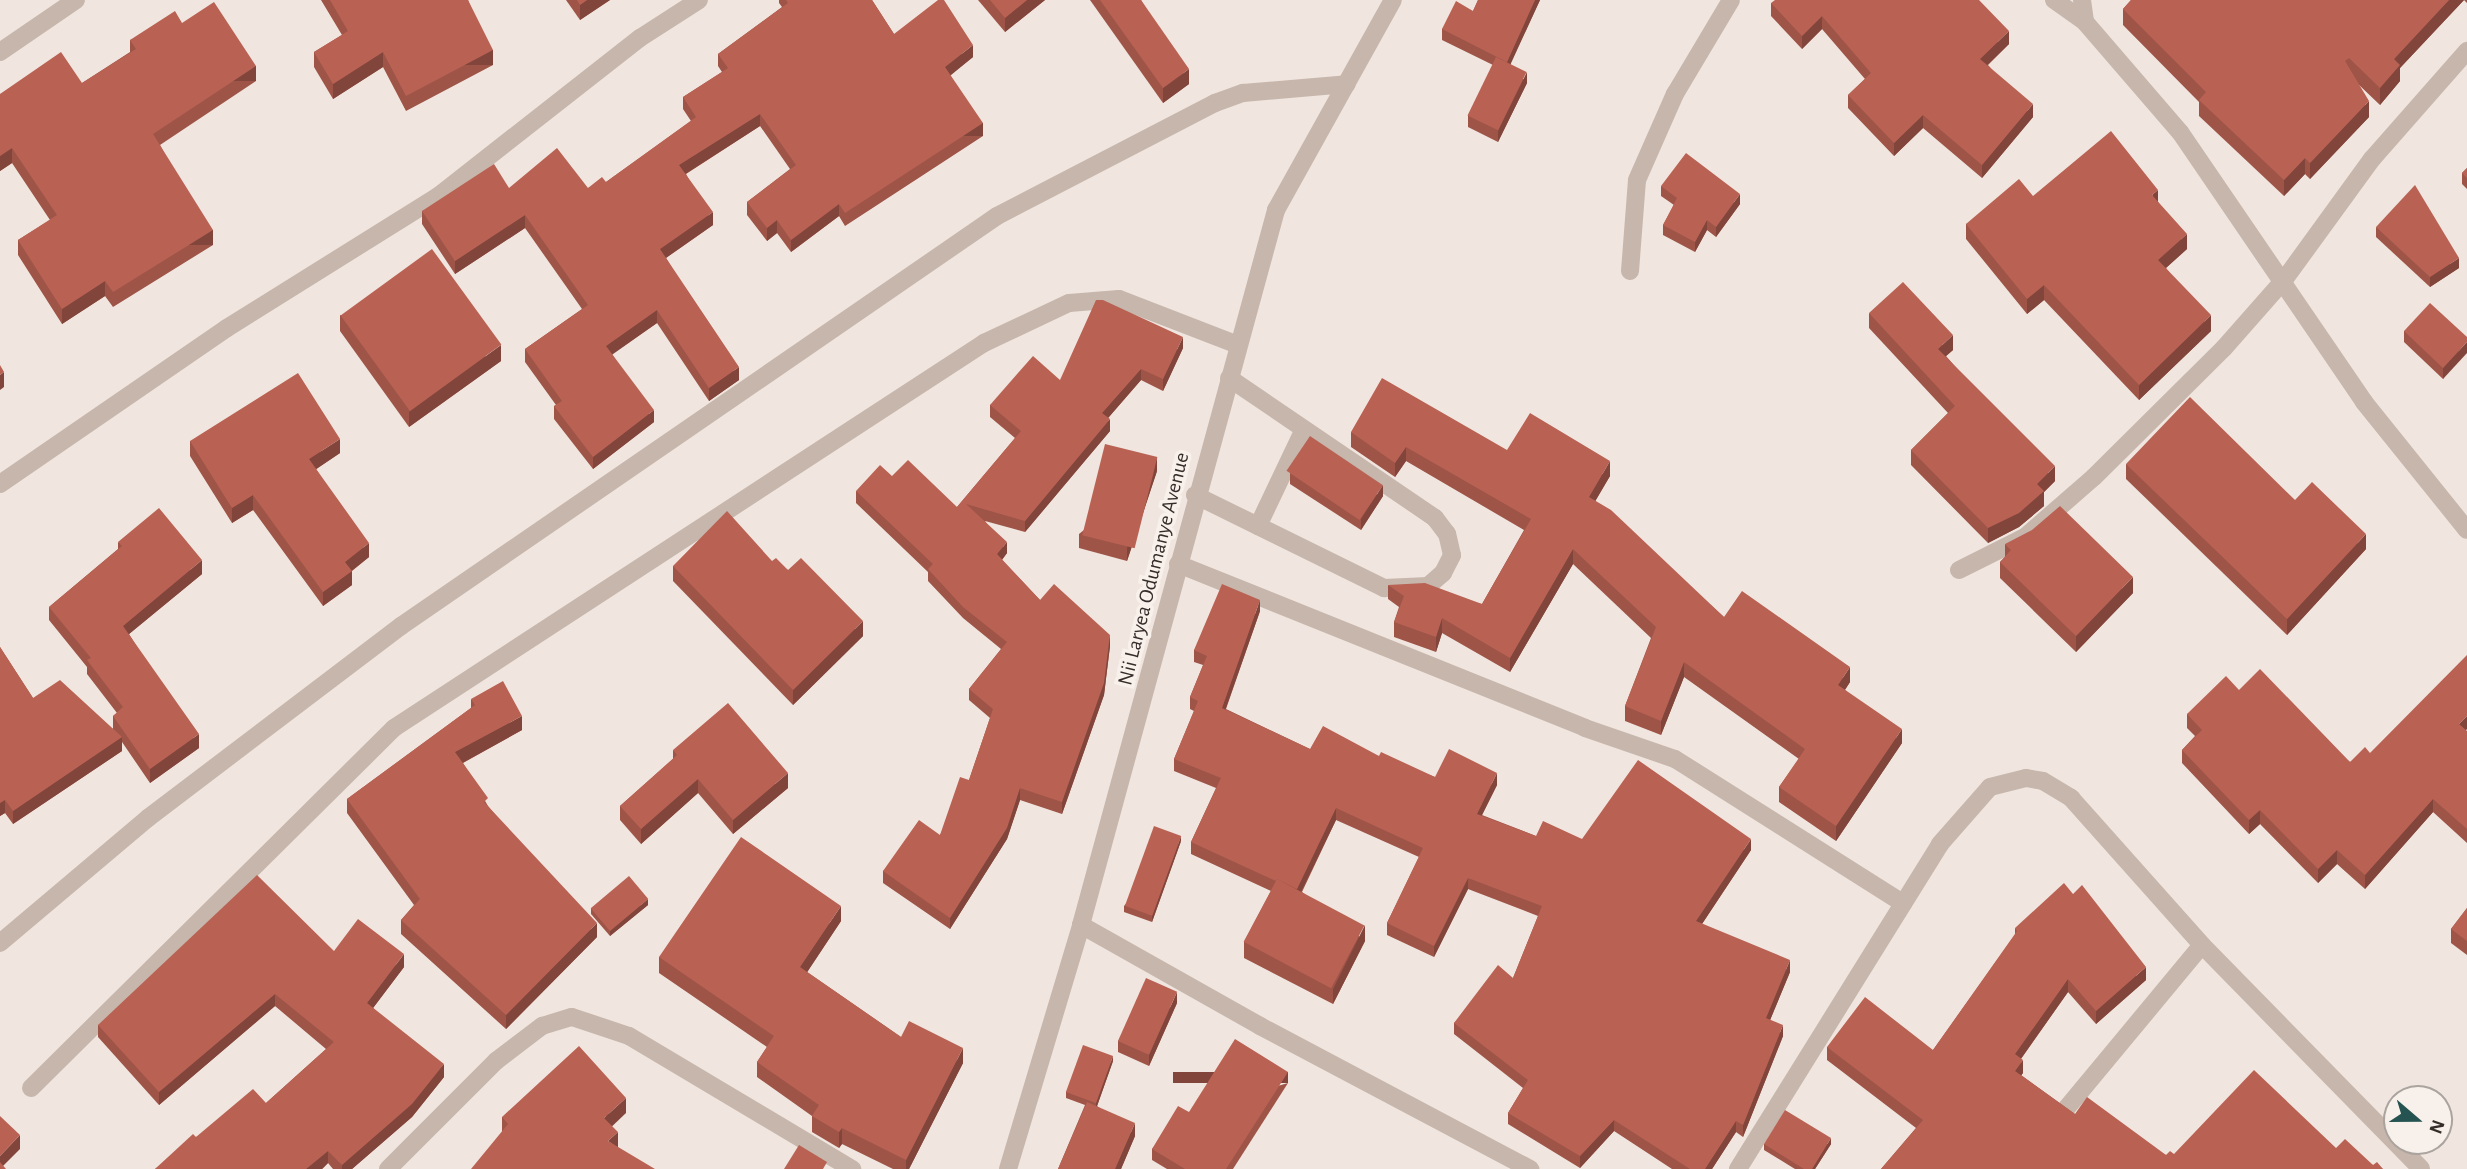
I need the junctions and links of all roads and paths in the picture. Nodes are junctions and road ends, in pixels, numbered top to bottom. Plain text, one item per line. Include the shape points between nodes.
1 (76, 0) edge
2 (699, 0) edge
3 (1393, 0) edge
4 (1731, 0) edge
5 (2054, 0) edge
6 (2082, 0) edge
7 (2085, 22) junction
8 (2467, 51) edge
9 (0, 52) edge
10 (1347, 84) junction
11 (1630, 271) dead end
12 (2284, 280) junction
13 (1238, 345) junction
14 (1229, 378) junction
15 (1304, 429) junction
16 (0, 484) edge
17 (1195, 495) junction
18 (1258, 526) junction
19 (2467, 530) edge
20 (1178, 564) junction
21 (1959, 570) dead end
22 (1903, 903) junction
23 (1082, 925) junction
24 (0, 943) edge
25 (2202, 945) junction
26 (31, 1088) dead end
27 (2065, 1110) edge
28 (388, 1169) edge
29 (852, 1169) edge
30 (1008, 1169) edge
31 (1530, 1169) edge
32 (1738, 1169) edge
33 (2421, 1169) edge

1 - 9 street
2 - 16 street via 640,38 437,197 227,328
3 - 10 street, Nii Laryea Odumanye Avenue
4 - 11 street via 1675,94 1637,180
5 - 7 street
6 - 7 street
7 - 12 street via 2180,132
8 - 12 street via 2372,159
10 - 13 street, Nii Laryea Odumanye Avenue via 1276,210
10 - 24 street via 1243,93 1215,103 997,216 401,626 148,818
12 - 19 street via 2364,402
12 - 21 street via 2224,348 2094,477 2025,537
13 - 14 street, Nii Laryea Odumanye Avenue
13 - 26 street via 1119,299 1069,303 984,343 394,728
14 - 15 street
14 - 17 street, Nii Laryea Odumanye Avenue
15 - 18 street
15 - 18 street via 1435,518 1447,534 1452,555 1428,586 1384,588
17 - 18 street
17 - 20 street, Nii Laryea Odumanye Avenue
20 - 22 street via 1585,728 1675,759
20 - 23 street, Nii Laryea Odumanye Avenue
22 - 25 street via 1968,808 1990,787 2026,778 2058,787 2071,798
22 - 32 street
23 - 30 street, Nii Laryea Odumanye Avenue
23 - 31 street via 1260,1027
25 - 27 street
25 - 33 street
28 - 29 street via 496,1061 542,1026 572,1017 629,1036

